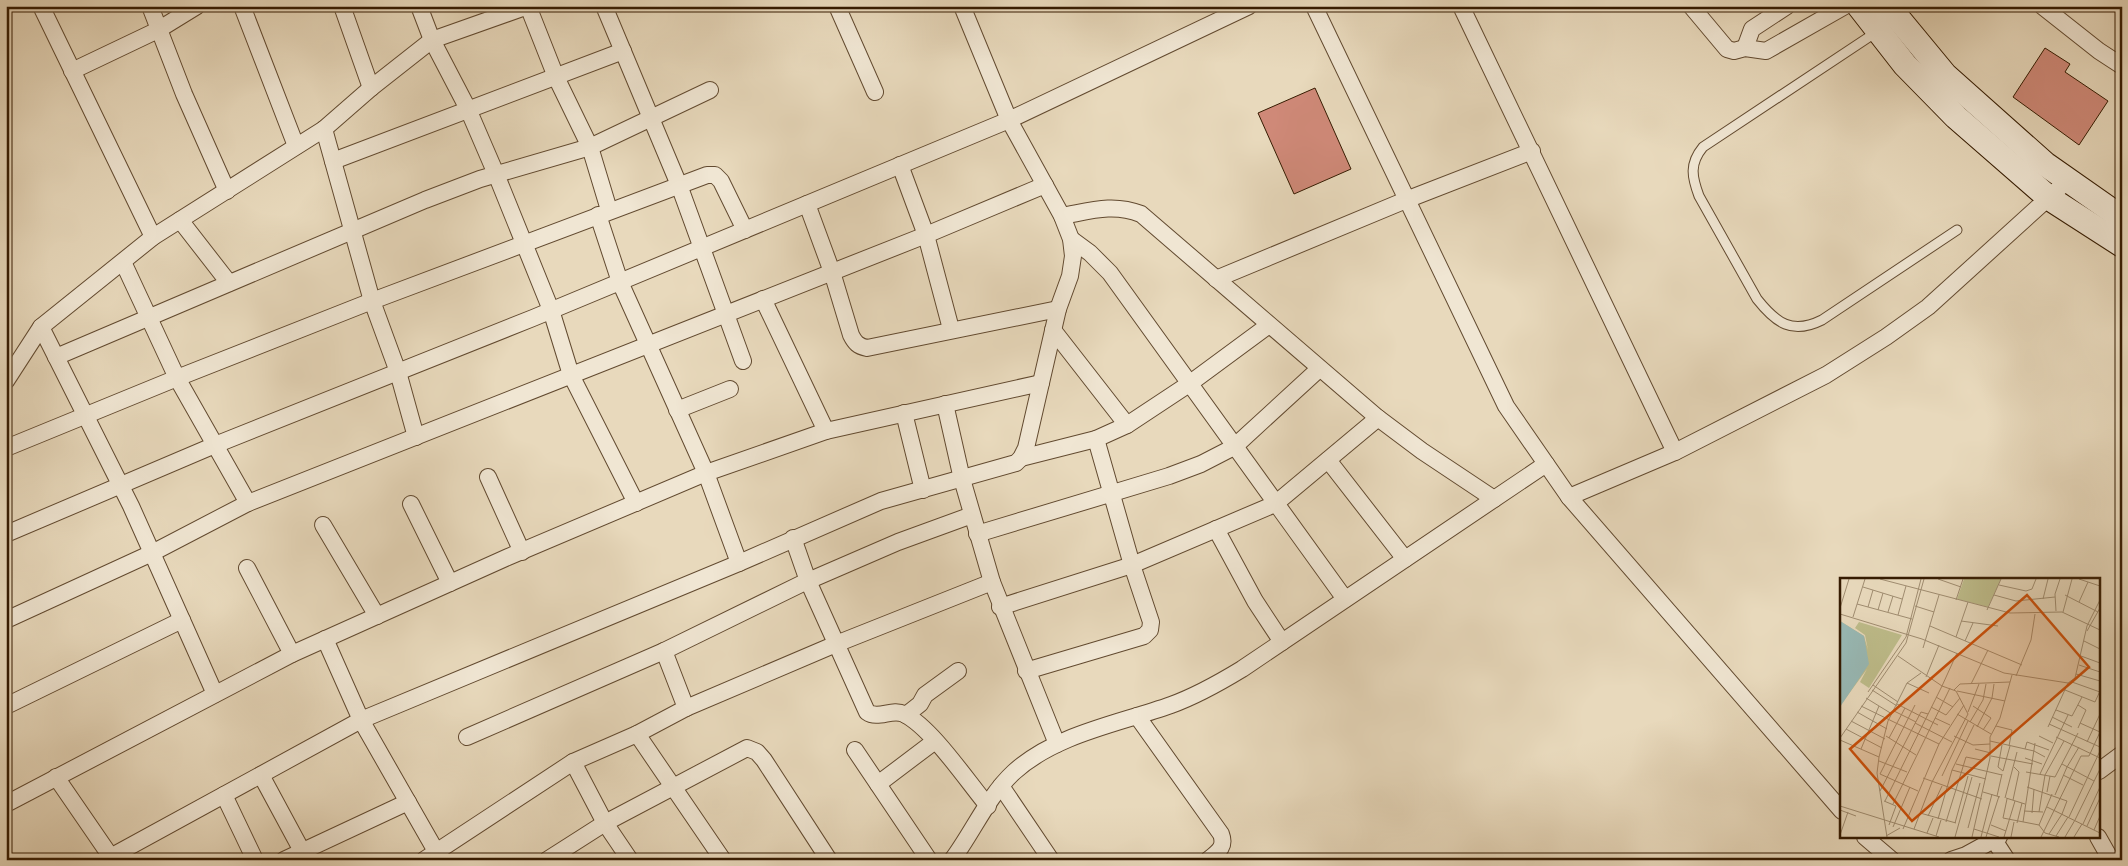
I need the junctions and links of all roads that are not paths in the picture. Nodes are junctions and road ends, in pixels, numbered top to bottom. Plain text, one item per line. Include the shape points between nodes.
1 (41, 6) edge
2 (150, 6) edge
3 (197, 6) edge
4 (242, 6) edge
5 (342, 6) edge
6 (419, 6) edge
7 (528, 6) edge
8 (604, 6) edge
9 (837, 6) edge
10 (962, 6) edge
11 (1249, 6) edge
12 (1314, 6) edge
13 (1461, 6) edge
14 (1691, 6) edge
15 (1787, 6) edge
16 (1846, 6) edge
17 (1859, 6) edge
18 (1888, 6) edge
19 (2042, 6) edge
20 (500, 11) edge
21 (158, 30) junction
22 (1878, 31) junction
23 (432, 40) junction
24 (1745, 48) junction
25 (623, 51) junction
26 (2122, 66) edge
27 (72, 71) junction
28 (556, 77) junction
29 (371, 88) junction
30 (710, 90) dead end
31 (875, 92) dead end
32 (468, 109) junction
33 (651, 118) junction
34 (1008, 120) junction
35 (324, 130) junction
36 (296, 146) junction
37 (590, 147) junction
38 (1532, 151) junction
39 (333, 161) junction
40 (900, 165) junction
41 (496, 174) junction
42 (2067, 181) junction
43 (678, 185) junction
44 (1045, 185) junction
45 (227, 191) junction
46 (2049, 198) junction
47 (1406, 200) junction
48 (807, 204) junction
49 (604, 213) junction
50 (1062, 216) junction
51 (2122, 218) edge
52 (180, 220) junction
53 (745, 230) junction
54 (1957, 230) dead end
55 (353, 231) junction
56 (926, 235) junction
57 (153, 236) junction
58 (1071, 239) junction
59 (524, 244) junction
60 (2122, 245) edge
61 (701, 248) junction
62 (123, 262) junction
63 (832, 272) junction
64 (1216, 279) junction
65 (620, 282) junction
66 (229, 283) junction
67 (763, 299) junction
68 (372, 301) junction
69 (1058, 309) junction
70 (551, 310) junction
71 (726, 314) junction
72 (148, 318) junction
73 (1269, 325) junction
74 (41, 327) junction
75 (951, 330) junction
76 (1053, 330) junction
77 (649, 344) junction
78 (56, 357) junction
79 (743, 361) dead end
80 (1320, 369) junction
81 (398, 372) junction
82 (571, 375) junction
83 (177, 378) junction
84 (6, 381) edge
85 (1041, 383) junction
86 (1189, 384) junction
87 (730, 389) dead end
88 (945, 404) junction
89 (677, 410) junction
90 (904, 414) junction
91 (86, 416) junction
92 (1378, 418) junction
93 (1127, 425) junction
94 (826, 431) junction
95 (416, 437) junction
96 (1096, 439) junction
97 (215, 445) junction
98 (1234, 447) junction
99 (6, 448) edge
100 (1675, 452) junction
101 (1021, 458) junction
102 (1328, 460) junction
103 (1546, 464) junction
104 (706, 474) junction
105 (488, 477) dead end
106 (962, 479) junction
107 (120, 486) junction
108 (923, 490) junction
109 (1111, 494) junction
110 (1570, 497) junction
111 (1494, 499) junction
112 (248, 503) junction
113 (636, 503) junction
114 (410, 504) dead end
115 (1276, 504) junction
116 (972, 514) junction
117 (322, 524) dead end
118 (1216, 529) junction
119 (6, 534) edge
120 (977, 534) junction
121 (793, 538) junction
122 (152, 552) junction
123 (522, 552) junction
124 (1405, 559) junction
125 (738, 563) junction
126 (1132, 565) junction
127 (247, 568) dead end
128 (808, 581) junction
129 (992, 582) junction
130 (450, 584) junction
131 (1345, 599) junction
132 (1000, 607) junction
133 (377, 616) junction
134 (6, 620) edge
135 (182, 620) junction
136 (325, 639) junction
137 (1282, 642) junction
138 (836, 644) junction
139 (664, 651) junction
140 (292, 654) junction
141 (958, 671) dead end
142 (1026, 671) junction
143 (215, 694) junction
144 (6, 706) edge
145 (686, 708) junction
146 (906, 715) junction
147 (1137, 716) junction
148 (361, 720) junction
149 (637, 734) junction
150 (467, 737) dead end
151 (935, 741) junction
152 (1057, 744) junction
153 (855, 750) dead end
154 (2122, 754) edge
155 (572, 762) junction
156 (2100, 770) edge
157 (261, 774) junction
158 (56, 778) junction
159 (878, 784) junction
160 (1001, 786) junction
161 (673, 788) junction
162 (224, 795) junction
163 (408, 802) junction
164 (6, 804) edge
165 (988, 806) junction
166 (1840, 808) edge
167 (605, 823) junction
168 (1866, 838) edge
169 (1997, 838) edge
170 (2099, 838) edge
171 (302, 851) junction
172 (434, 857) edge
173 (108, 858) edge
174 (1882, 858) edge
175 (255, 860) edge
176 (284, 860) edge
177 (547, 860) edge
178 (630, 860) edge
179 (723, 860) edge
180 (828, 860) edge
181 (929, 860) edge
182 (952, 860) edge
183 (1051, 860) edge
184 (1208, 860) edge
185 (1951, 860) edge
186 (2008, 860) edge
187 (2111, 860) edge

1 - 27 street
2 - 21 street
3 - 21 street
4 - 36 street
5 - 29 street
6 - 23 street
7 - 20 street
7 - 28 street
8 - 25 street
9 - 31 street
10 - 34 street
11 - 34 street
12 - 47 street
13 - 38 street
14 - 24 street via 1727,49
15 - 24 street via 1752,29
16 - 24 street via 1766,51
17 - 22 main road
18 - 42 main road via 1946,75
19 - 26 street
20 - 23 street
21 - 27 street
21 - 45 street
22 - 46 main road via 1931,94
22 - 54 lane via 1703,147 1692,169 1699,196 1757,299 1781,322 1794,327 1808,327 1822,320
23 - 29 street
23 - 32 street
25 - 28 street
25 - 33 street
27 - 57 street
28 - 32 street
28 - 37 street
29 - 35 street
30 - 33 street
32 - 39 street
32 - 41 street
33 - 37 street
33 - 43 street
34 - 40 street
34 - 44 street
35 - 36 street
35 - 39 street
36 - 45 street
37 - 41 street
37 - 49 street
38 - 47 street
38 - 100 street
39 - 55 street
40 - 48 street
40 - 56 street
41 - 55 street
41 - 59 street
42 - 46 street
42 - 51 main road
43 - 49 street
43 - 53 street via 715,175 721,180
43 - 61 street
44 - 50 street
44 - 56 street
45 - 52 street
46 - 60 main road
46 - 100 street via 1928,307 1886,337 1826,375
47 - 64 street
47 - 103 street via 1506,406
48 - 53 street
48 - 63 street
49 - 59 street
49 - 65 street
50 - 58 street
50 - 64 street via 1110,208 1126,208 1141,214
52 - 57 street
52 - 66 street
53 - 61 street
55 - 66 street
55 - 68 street
56 - 63 street
56 - 75 street
57 - 62 street
58 - 69 street via 1070,276
58 - 86 street via 1110,273
59 - 68 street
59 - 70 street
61 - 65 street
61 - 71 street
62 - 72 street
62 - 74 street
63 - 67 street
63 - 75 street via 851,335 860,346 867,348
64 - 73 street
65 - 70 street
65 - 77 street
66 - 72 street
67 - 71 street
67 - 94 street
68 - 81 street
68 - 83 street
69 - 75 street
69 - 76 street
70 - 81 street
70 - 82 street
71 - 77 street
71 - 79 street
72 - 78 street
72 - 83 street
73 - 80 street
73 - 86 street
74 - 78 street
74 - 84 street
76 - 85 street
76 - 93 street
77 - 82 street
77 - 89 street
78 - 91 street
80 - 92 street
80 - 98 street
81 - 95 street
81 - 97 street
82 - 95 street
82 - 113 street
83 - 91 street
83 - 97 street
85 - 88 street
85 - 101 street
86 - 93 street
86 - 98 street
87 - 89 street
88 - 90 street
88 - 106 street
89 - 104 street
90 - 94 street
90 - 108 street
91 - 99 street
91 - 107 street
92 - 102 street
92 - 111 street
93 - 96 street
94 - 104 street
95 - 112 street
96 - 101 street
96 - 109 street
97 - 107 street
97 - 112 street
98 - 109 street via 1201,464
98 - 115 street
100 - 110 street
101 - 106 street via 1011,465
102 - 115 street
102 - 124 street
103 - 110 street
103 - 111 street
104 - 113 street
104 - 125 street
105 - 123 street
106 - 108 street
106 - 116 street
107 - 119 street
107 - 122 street
108 - 121 street via 881,501
109 - 120 street
109 - 126 street
110 - 166 street
111 - 124 street
112 - 122 street
113 - 123 street
114 - 130 street
115 - 118 street
115 - 131 street
116 - 120 street
116 - 128 street
117 - 133 street
118 - 126 street
118 - 137 street via 1255,602
120 - 129 street
121 - 125 street
121 - 128 street
122 - 134 street
122 - 135 street
123 - 130 street
124 - 131 street
125 - 148 street
126 - 132 street
126 - 142 street via 1151,622 1148,634
127 - 140 street
128 - 138 street
128 - 139 street
129 - 132 street
129 - 138 street
130 - 133 street
131 - 137 street
132 - 142 street
133 - 136 street
135 - 143 street
135 - 144 street
136 - 140 street
136 - 148 street
137 - 147 street via 1205,691
138 - 145 street
138 - 146 street via 867,712
139 - 145 street
139 - 150 street
140 - 143 street
141 - 146 street via 925,695 920,704
142 - 152 street
143 - 158 street
145 - 149 street
146 - 151 street
147 - 152 street
147 - 184 street via 1221,834 1222,847
148 - 157 street
148 - 163 street
149 - 155 street
149 - 161 street
151 - 159 street
151 - 165 street
152 - 160 street via 1029,760
153 - 159 street
154 - 156 street
155 - 167 street
155 - 172 street
157 - 162 street
157 - 171 street
158 - 164 street
158 - 173 street
159 - 181 street
160 - 165 street
160 - 183 street
161 - 167 street
161 - 179 street
161 - 180 street via 740,750 752,749 764,760
162 - 173 street
162 - 175 street
163 - 171 street
163 - 172 street
165 - 182 street
167 - 177 street
167 - 178 street
168 - 174 street
169 - 185 street
169 - 186 street
170 - 187 street
171 - 176 street

